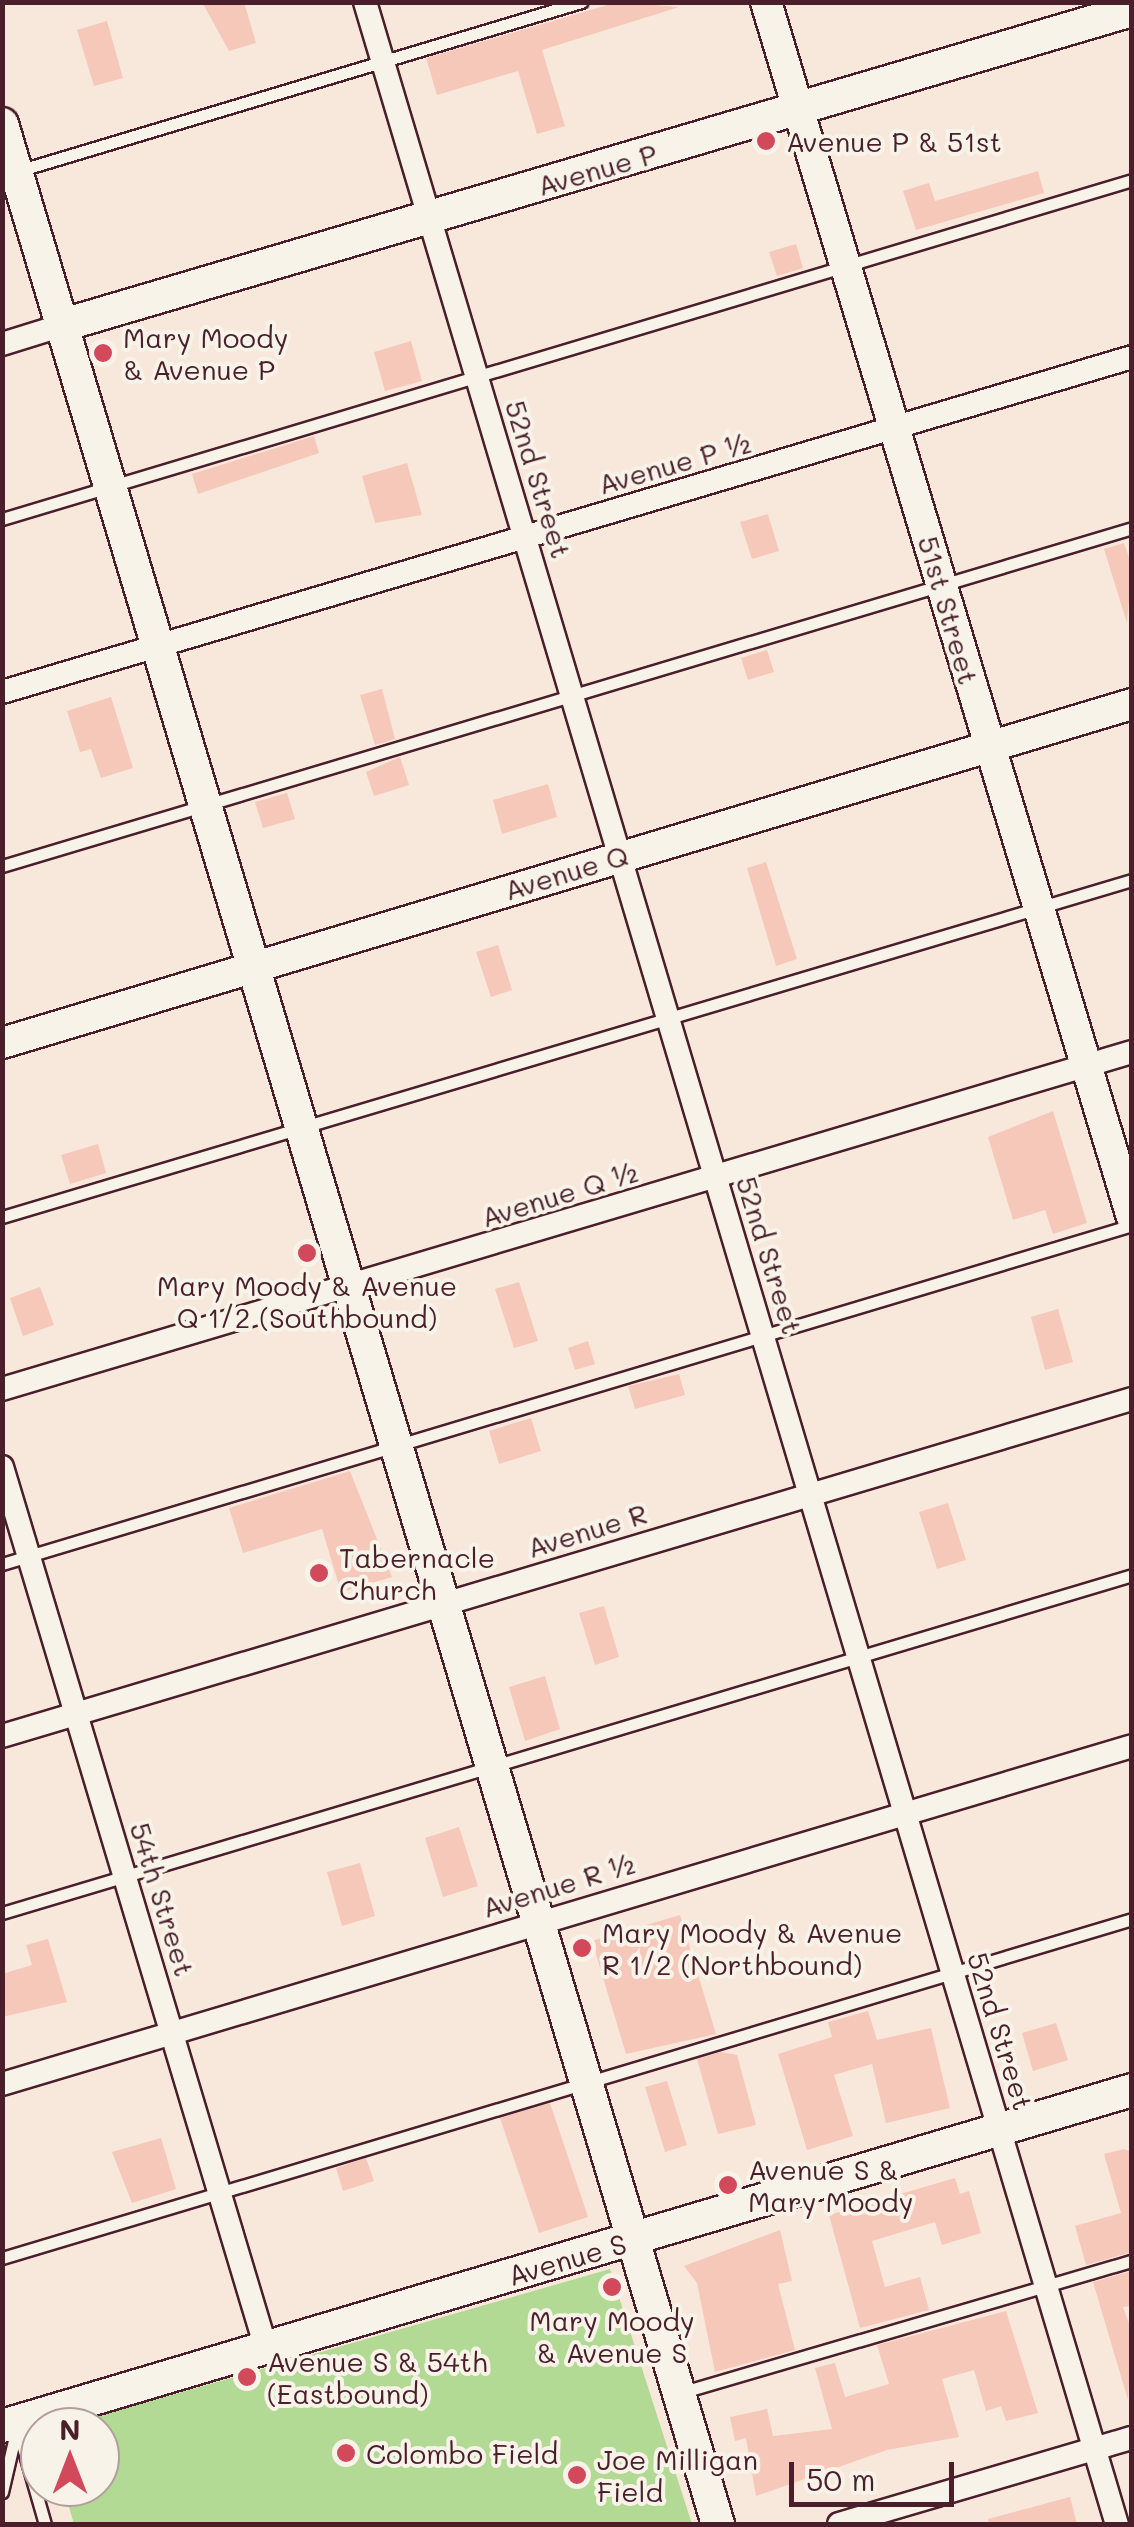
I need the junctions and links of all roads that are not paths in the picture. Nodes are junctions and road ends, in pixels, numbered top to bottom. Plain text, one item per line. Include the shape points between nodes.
1 (365, 2) edge
2 (581, 2) edge
3 (766, 2) edge
4 (1132, 10) edge
5 (383, 62) junction
6 (798, 110) junction
7 (2, 124) edge
8 (10, 174) edge
9 (1132, 180) edge
10 (430, 218) junction
11 (845, 266) junction
12 (63, 325) junction
13 (2, 344) edge
14 (1132, 357) edge
15 (477, 376) junction
16 (897, 429) junction
17 (110, 486) junction
18 (2, 519) edge
19 (1132, 528) edge
20 (525, 538) junction
21 (942, 585) junction
22 (158, 645) junction
23 (2, 692) edge
24 (572, 696) junction
25 (1132, 704) edge
26 (989, 748) junction
27 (206, 805) junction
28 (620, 855) junction
29 (2, 866) edge
30 (1132, 880) edge
31 (1036, 910) junction
32 (254, 966) junction
33 (668, 1018) junction
34 (2, 1043) edge
35 (1132, 1052) edge
36 (1084, 1066) junction
37 (301, 1126) junction
38 (716, 1179) junction
39 (1132, 1217) edge
40 (2, 1218) edge
41 (1132, 1225) edge
42 (350, 1288) junction
43 (763, 1338) junction
44 (2, 1389) edge
45 (1132, 1399) edge
46 (397, 1448) junction
47 (2, 1468) edge
48 (810, 1494) junction
49 (29, 1556) junction
50 (2, 1564) edge
51 (1132, 1575) edge
52 (444, 1604) junction
53 (858, 1657) junction
54 (76, 1714) junction
55 (2, 1736) edge
56 (1132, 1746) edge
57 (492, 1766) junction
58 (905, 1814) junction
59 (125, 1876) junction
60 (2, 1913) edge
61 (1132, 1920) edge
62 (538, 1923) junction
63 (952, 1972) junction
64 (172, 2033) junction
65 (586, 2082) junction
66 (2, 2084) edge
67 (1132, 2090) edge
68 (999, 2129) junction
69 (220, 2193) junction
70 (633, 2239) junction
71 (2, 2258) edge
72 (1132, 2261) edge
73 (1046, 2286) junction
74 (266, 2348) junction
75 (678, 2393) junction
76 (9, 2424) edge
77 (1132, 2438) edge
78 (1094, 2449) junction
79 (2, 2492) edge
80 (918, 2514) edge
81 (46, 2524) edge
82 (718, 2524) edge
83 (839, 2524) edge
84 (1117, 2524) edge

1 - 5 street, 52nd Street
2 - 5 lane
3 - 6 street, 51st Street
4 - 6 main road, Avenue P
5 - 8 lane
5 - 10 street, 52nd Street
6 - 10 main road, Avenue P
6 - 11 street, 51st Street
7 - 8 main road
8 - 12 main road
9 - 11 lane
10 - 12 main road, Avenue P
10 - 15 street, 52nd Street
11 - 15 lane
11 - 16 street, 51st Street
12 - 13 street
12 - 17 main road
14 - 16 street, Avenue P ½
15 - 17 lane
15 - 20 street, 52nd Street
16 - 20 street, Avenue P ½
16 - 21 street, 51st Street
17 - 18 lane
17 - 22 main road
19 - 21 lane
20 - 22 street, Avenue P ½
20 - 24 street, 52nd Street
21 - 24 lane
21 - 26 street, 51st Street
22 - 23 street, Avenue P ½
22 - 27 main road
24 - 27 lane
24 - 28 street, 52nd Street
25 - 26 street, Avenue Q
26 - 28 street, Avenue Q
26 - 31 street, 51st Street
27 - 29 lane
27 - 32 main road
28 - 32 street, Avenue Q
28 - 33 street, 52nd Street
30 - 31 lane
31 - 33 lane
31 - 36 street, 51st Street
32 - 34 street, Avenue Q
32 - 37 main road
33 - 37 lane
33 - 38 street, 52nd Street
35 - 36 street, Avenue Q ½
36 - 38 street, Avenue Q ½
36 - 39 street, 51st Street
37 - 40 lane
37 - 42 main road
38 - 42 street, Avenue Q ½
38 - 43 street, 52nd Street
41 - 43 lane
42 - 44 street, Avenue Q ½
42 - 46 main road
43 - 46 lane
43 - 48 street, 52nd Street
45 - 48 street, Avenue R
46 - 49 lane
46 - 52 main road
47 - 49 street, 54th Street
48 - 52 street, Avenue R
48 - 53 street, 52nd Street
49 - 50 lane
49 - 54 street, 54th Street
51 - 53 lane
52 - 54 street, Avenue R
52 - 57 main road
53 - 57 lane
53 - 58 street, 52nd Street
54 - 55 street, Avenue R
54 - 59 street, 54th Street
56 - 58 street, Avenue R ½
57 - 59 lane
57 - 62 main road
58 - 62 street, Avenue R ½
58 - 63 street, 52nd Street
59 - 60 lane
59 - 64 street, 54th Street
61 - 63 lane
62 - 64 street, Avenue R ½
62 - 65 main road
63 - 65 lane
63 - 68 street, 52nd Street
64 - 66 street, Avenue R ½
64 - 69 street, 54th Street
65 - 69 lane
65 - 70 main road
67 - 68 main road, Avenue S
68 - 70 main road, Avenue S
68 - 73 street, 52nd Street
69 - 71 lane
69 - 74 street, 54th Street
70 - 74 main road, Avenue S
70 - 75 main road
72 - 73 lane
73 - 75 lane
73 - 78 street, 52nd Street
74 - 76 main road, Avenue S
75 - 82 main road
76 - 79 lane
76 - 81 lane
77 - 78 street
78 - 80 street
78 - 84 street, 52nd Street
80 - 83 street

